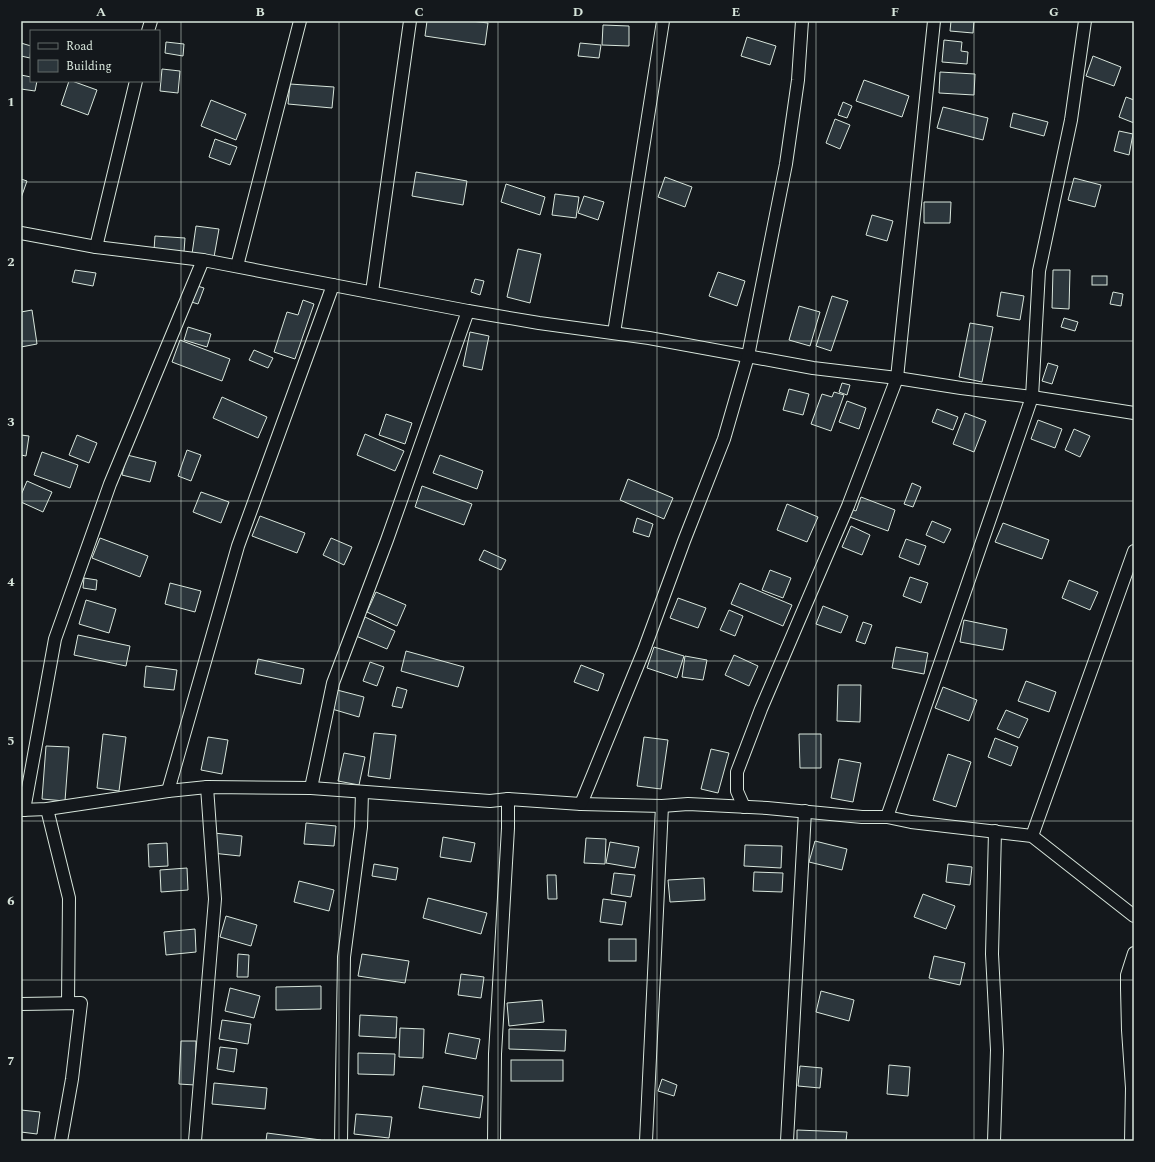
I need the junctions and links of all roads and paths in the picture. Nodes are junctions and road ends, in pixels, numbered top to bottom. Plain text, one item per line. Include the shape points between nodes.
1 (300, 21) edge
2 (410, 21) edge
3 (663, 21) edge
4 (802, 21) edge
5 (934, 21) edge
6 (1085, 21) edge
7 (136, 82) edge
8 (21, 233) edge
9 (96, 247) junction
10 (203, 260) junction
11 (237, 266) junction
12 (332, 285) junction
13 (372, 292) junction
14 (468, 311) junction
15 (614, 333) junction
16 (748, 356) junction
17 (897, 378) junction
18 (1032, 397) junction
19 (1134, 413) edge
20 (1134, 551) edge
21 (207, 787) junction
22 (311, 788) junction
23 (168, 791) junction
24 (362, 792) junction
25 (508, 799) junction
26 (581, 804) junction
27 (662, 806) junction
28 (744, 807) junction
29 (47, 809) junction
30 (23, 810) edge
31 (805, 812) junction
32 (887, 818) junction
33 (995, 832) junction
34 (1032, 836) junction
35 (1134, 916) edge
36 (1134, 953) edge
37 (68, 1002) junction
38 (21, 1004) edge
39 (61, 1141) edge
40 (195, 1141) edge
41 (341, 1141) edge
42 (494, 1141) edge
43 (646, 1141) edge
44 (787, 1141) edge
45 (994, 1141) edge
46 (1131, 1141) edge

1 - 11 street
2 - 13 street
3 - 15 street
4 - 16 street via 798,80 786,164
5 - 17 street
6 - 18 street via 1071,120 1039,271
7 - 9 street
8 - 9 street
9 - 10 street
10 - 11 street
10 - 30 street via 110,484 55,639
11 - 12 street
12 - 13 street
12 - 23 street via 238,546
13 - 14 street
14 - 15 street
14 - 22 street via 388,540 333,683
15 - 16 street
16 - 17 street via 813,368
16 - 26 street via 724,439 644,650
17 - 18 street
17 - 28 street via 848,506 761,709 737,772 737,791
18 - 19 street
18 - 32 street
20 - 34 street
21 - 22 street
21 - 23 street
21 - 40 street via 215,899
22 - 24 street
23 - 29 street
24 - 25 street via 490,801
24 - 41 street via 361,827 344,957
25 - 26 street
25 - 42 street
26 - 27 street
27 - 28 street via 688,804
27 - 43 street
28 - 31 street
29 - 30 street
29 - 37 street via 69,898
31 - 32 street
31 - 44 street
32 - 33 street
33 - 34 street
33 - 45 street via 992,954 997,1050
34 - 35 street
36 - 46 street via 1127,975 1132,1088
37 - 38 street
37 - 39 street via 81,1003

